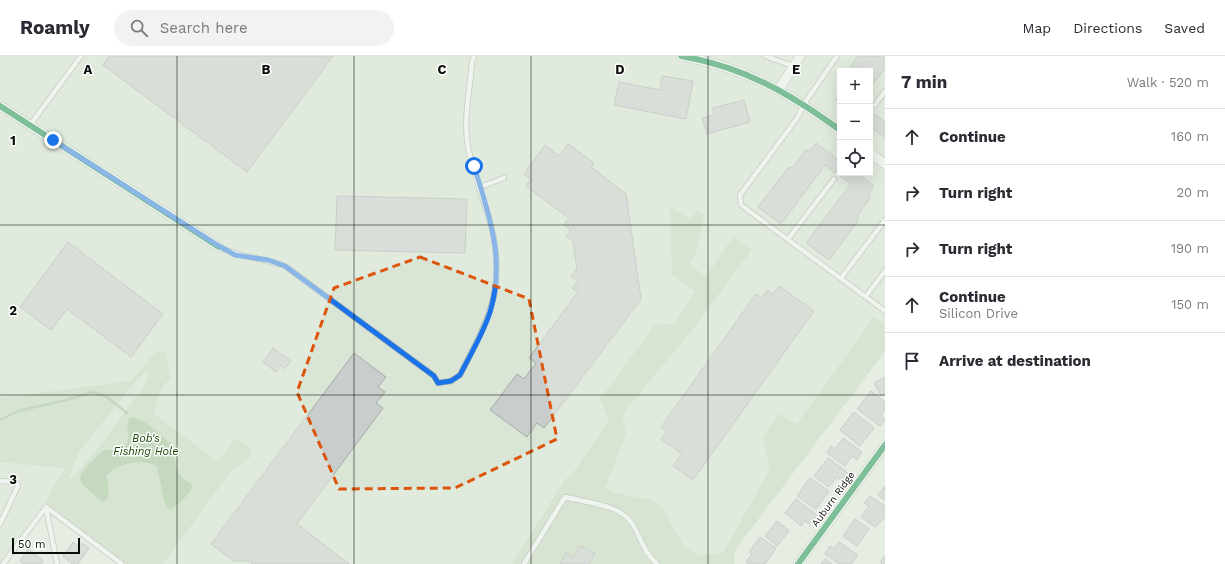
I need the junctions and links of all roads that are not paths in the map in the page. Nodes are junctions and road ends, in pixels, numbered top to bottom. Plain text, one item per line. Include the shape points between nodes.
1 (81, 56) edge
2 (474, 56) edge
3 (681, 56) edge
4 (765, 56) edge
5 (800, 56) edge
6 (837, 56) edge
7 (794, 66) junction
8 (779, 89) junction
9 (885, 91) edge
10 (804, 104) junction
11 (875, 105) dead end
12 (0, 106) edge
13 (30, 125) junction
14 (837, 128) edge
15 (873, 155) edge
16 (885, 164) edge
17 (504, 178) dead end
18 (834, 179) dead end
19 (480, 187) junction
20 (885, 220) edge
21 (788, 239) junction
22 (219, 246) joint
23 (885, 271) edge
24 (841, 278) junction
25 (866, 296) junction
26 (885, 311) edge
27 (885, 445) edge
28 (0, 481) edge
29 (46, 507) junction
30 (0, 524) edge
31 (3, 564) edge
32 (57, 564) edge
33 (122, 564) edge
34 (524, 564) edge
35 (657, 564) edge
36 (798, 564) edge

1 - 13 lane
2 - 19 lane via 466,131
3 - 8 street via 721,65
4 - 7 lane
5 - 7 street
6 - 10 lane
7 - 8 street
8 - 10 street
9 - 11 lane
10 - 14 street
10 - 21 lane via 798,117 740,195 741,205
12 - 13 street
13 - 22 street
15 - 16 street
17 - 19 lane
18 - 21 lane
19 - 22 lane via 492,226 497,257 495,289 490,313 460,375 451,381 438,383 434,376 285,266 268,260 235,255
20 - 24 lane
21 - 24 lane
23 - 25 lane
24 - 25 lane
25 - 26 lane
27 - 36 street, Auburn Ridge
28 - 30 lane via 16,482 18,486
29 - 31 lane
29 - 32 lane
29 - 33 lane
34 - 35 lane via 566,497 611,508 627,516 647,555

